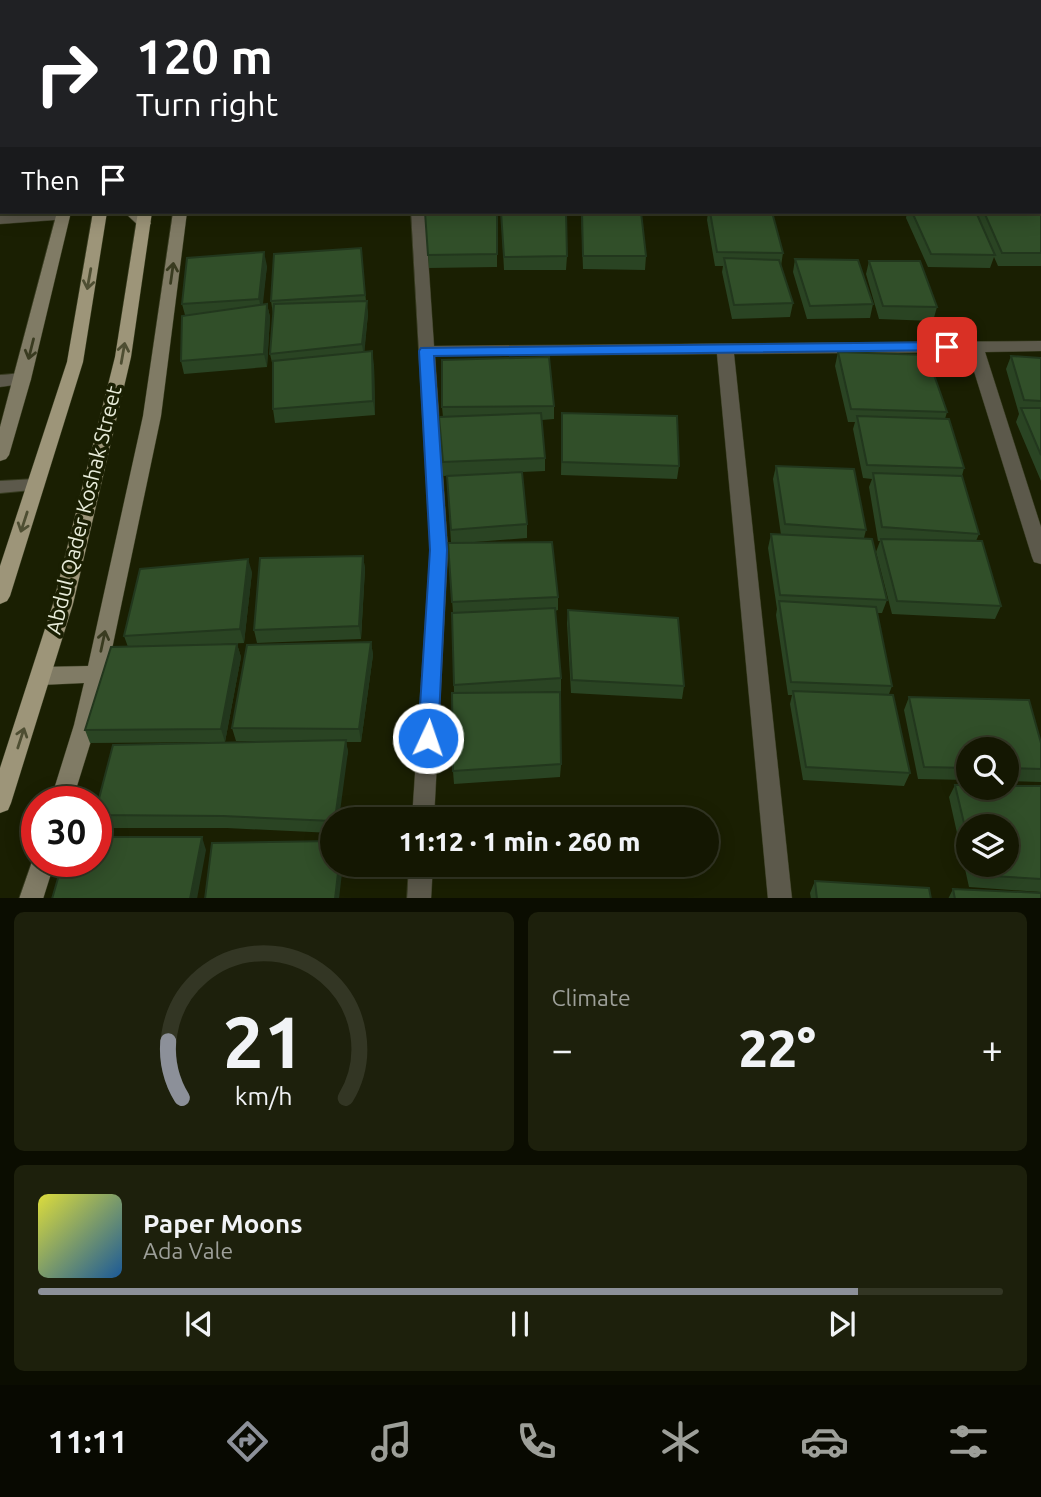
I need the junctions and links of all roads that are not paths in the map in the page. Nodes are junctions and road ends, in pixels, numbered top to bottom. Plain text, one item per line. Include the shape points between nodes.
1 (64, 214) edge
2 (102, 214) edge
3 (180, 214) edge
4 (418, 214) edge
5 (140, 216) edge
6 (0, 220) edge
7 (1041, 346) edge
8 (975, 347) junction
9 (725, 349) junction
10 (426, 351) junction
11 (23, 379) junction
12 (0, 381) edge
13 (0, 455) edge
14 (36, 485) junction
15 (0, 487) edge
16 (1041, 557) edge
17 (0, 596) edge
18 (96, 674) junction
19 (41, 676) junction
20 (66, 786) edge
21 (0, 803) edge
22 (424, 807) edge
23 (38, 877) edge
24 (420, 877) edge
25 (31, 898) edge
26 (419, 898) edge
27 (780, 898) edge

1 - 6 street
1 -> 11 main road
2 -> 14 main road via 75,362
18 -> 3 main road, Abdul Qader Koshak Street via 152,416
4 - 10 street
19 -> 5 main road, Abdul Qader Koshak Street via 123,357
7 - 8 street
8 - 9 street
8 - 16 street
9 - 10 street
9 - 27 street
10 - 22 street via 439,550
11 - 12 street
11 - 13 main road
14 - 15 lane
14 -> 17 main road
18 - 19 main road
18 - 20 main road, Abdul Qader Koshak Street
21 -> 19 main road, Abdul Qader Koshak Street
23 - 25 main road
24 - 26 street

